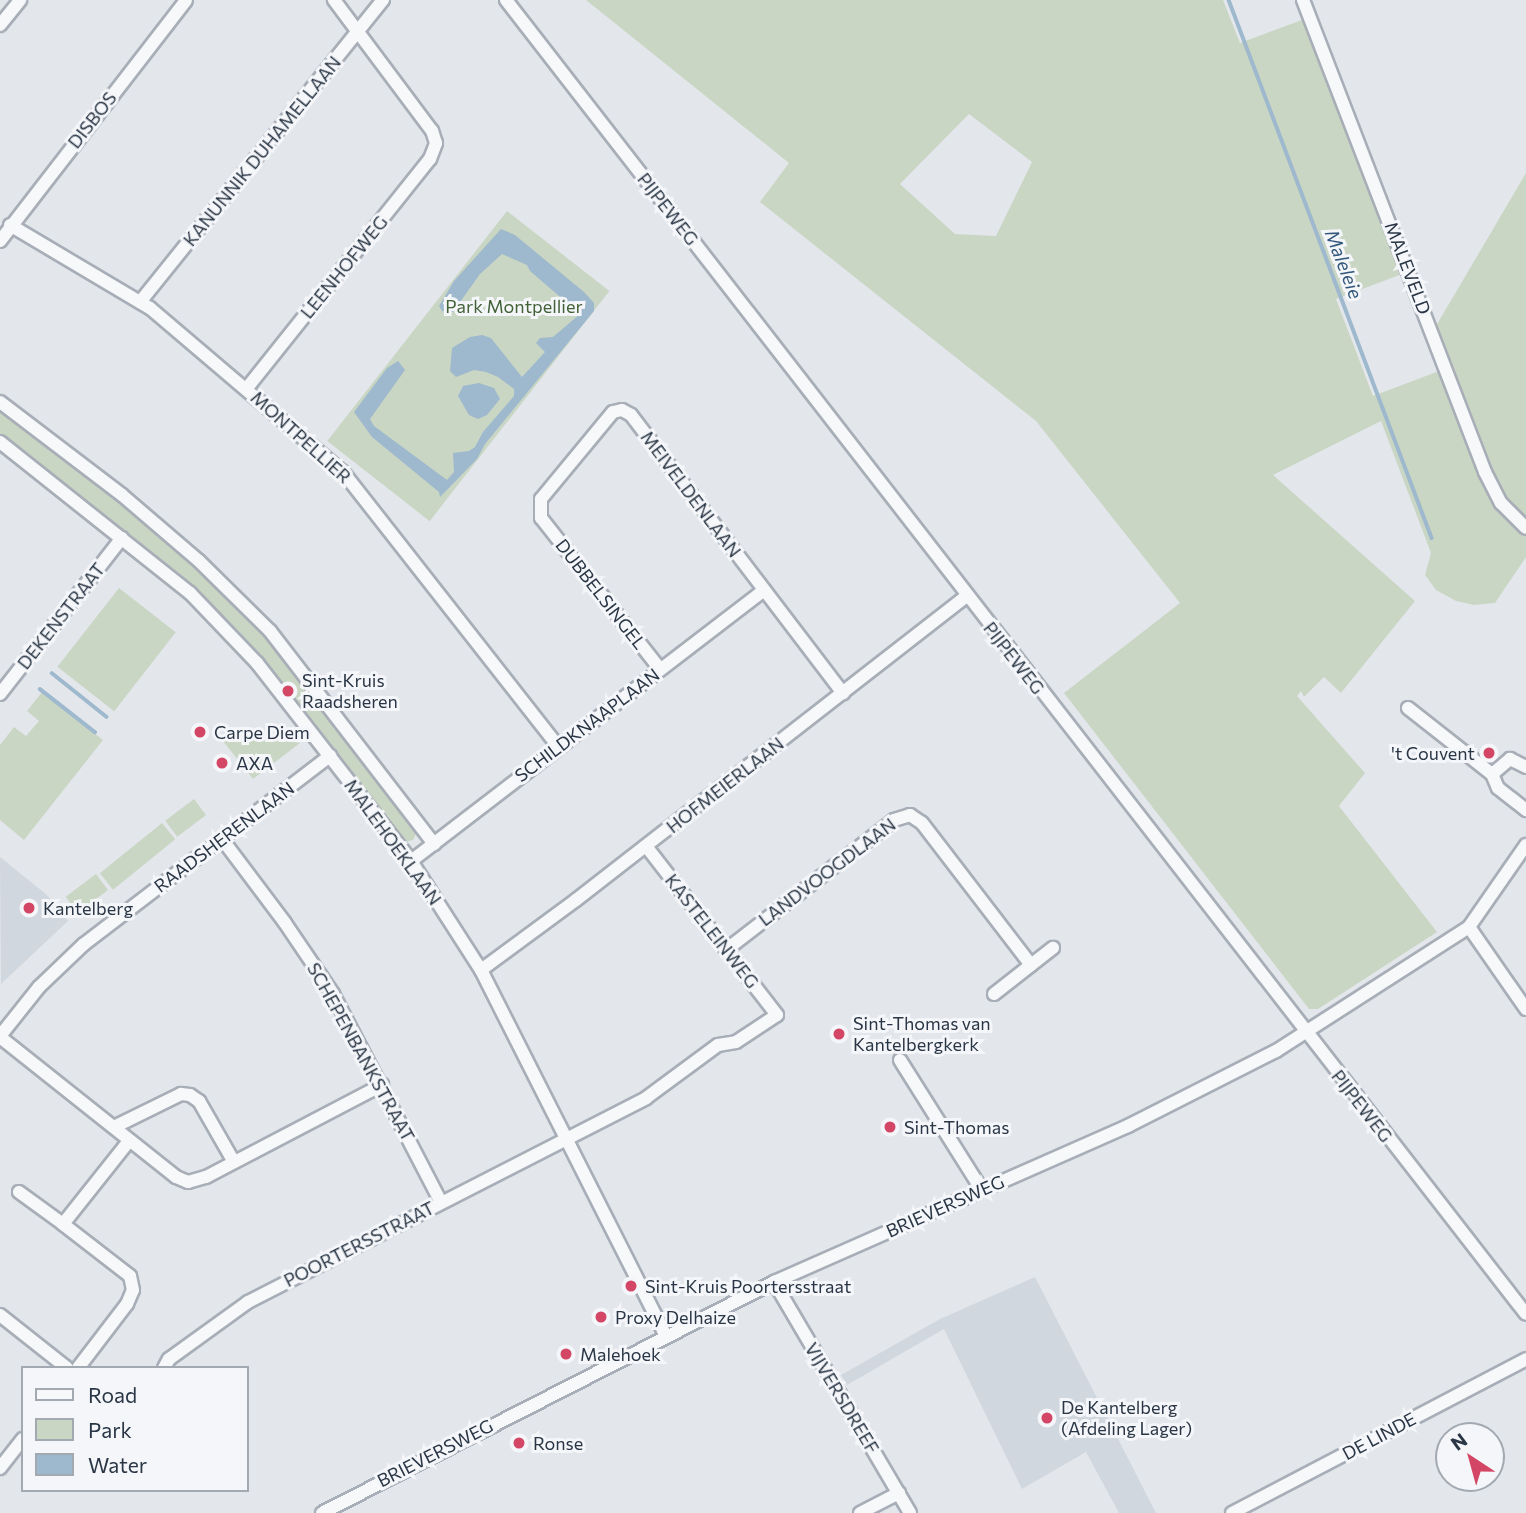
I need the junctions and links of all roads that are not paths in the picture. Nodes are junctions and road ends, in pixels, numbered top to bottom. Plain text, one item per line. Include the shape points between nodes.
1 (20, 0) edge
2 (186, 0) edge
3 (334, 0) edge
4 (383, 0) edge
5 (506, 0) edge
6 (1303, 0) edge
7 (0, 26) edge
8 (358, 31) junction
9 (10, 225) junction
10 (0, 241) edge
11 (140, 302) junction
12 (247, 388) junction
13 (0, 402) edge
14 (2, 449) edge
15 (541, 518) joint
16 (1526, 528) edge
17 (122, 538) junction
18 (764, 590) junction
19 (967, 596) junction
20 (660, 669) junction
21 (843, 693) junction
22 (0, 694) edge
23 (1408, 708) dead end
24 (558, 746) junction
25 (330, 757) junction
26 (1526, 767) edge
27 (1492, 774) junction
28 (1526, 810) edge
29 (222, 839) junction
30 (434, 844) junction
31 (1526, 845) edge
32 (646, 846) junction
33 (411, 861) junction
34 (1469, 927) junction
35 (1053, 948) dead end
36 (726, 950) junction
37 (1031, 965) junction
38 (481, 970) junction
39 (994, 994) dead end
40 (1526, 1009) edge
41 (777, 1016) joint
42 (1305, 1033) junction
43 (0, 1036) edge
44 (900, 1060) dead end
45 (382, 1085) junction
46 (114, 1127) junction
47 (566, 1139) junction
48 (129, 1141) junction
49 (234, 1163) junction
50 (982, 1190) junction
51 (19, 1192) dead end
52 (441, 1202) junction
53 (63, 1224) junction
54 (774, 1282) junction
55 (1526, 1314) edge
56 (0, 1315) edge
57 (666, 1336) junction
58 (1526, 1359) edge
59 (64, 1366) edge
60 (80, 1366) edge
61 (164, 1366) edge
62 (21, 1440) edge
63 (2, 1462) edge
64 (899, 1493) junction
65 (322, 1513) edge
66 (860, 1513) edge
67 (910, 1513) edge
68 (1232, 1513) edge

1 - 7 street
2 - 9 street, DISBOS
3 - 8 street
4 - 8 street, KANUNNIK DUHAMELLAAN
5 - 19 street, PIJPEWEG
6 - 16 street, MALEVELD via 1485,472 1501,503
8 - 11 street, KANUNNIK DUHAMELLAAN
8 - 12 street, LEENHOFWEG via 432,131 436,143 430,159
9 - 10 street, DISBOS
9 - 11 street, MONTPELLIER
11 - 12 street, MONTPELLIER
12 - 24 street, MONTPELLIER via 343,472
13 - 30 street, MALEHOEKLAAN via 131,503 271,631
14 - 17 street, MALEHOEKLAAN
15 - 18 street, MEIVELDENLAAN via 541,499 613,412 622,410 631,415
15 - 20 street, DUBBELSINGEL
17 - 22 street, DEKENSTRAAT
17 - 25 street, MALEHOEKLAAN via 190,593 257,663
18 - 20 street, SCHILDKNAAPLAAN
18 - 21 street, MEIVELDENLAAN
19 - 21 street, HOFMEIERLAAN
19 - 42 street, PIJPEWEG
20 - 24 street, SCHILDKNAAPLAAN
21 - 32 street, HOFMEIERLAAN
23 - 27 street
24 - 30 street, SCHILDKNAAPLAAN
25 - 29 street, RAADSHERENLAAN
25 - 33 street, MALEHOEKLAAN
26 - 27 street via 1510,759
27 - 28 street via 1498,788
29 - 43 street, RAADSHERENLAAN via 61,964
29 - 45 street, SCHEPENBANKSTRAAT via 305,950
30 - 33 street, SCHILDKNAAPLAAN
31 - 34 street, BRIEVERSWEG
32 - 36 street, KASTELEINWEG
32 - 38 street, HOFMEIERLAAN
33 - 38 street, MALEHOEKLAAN
34 - 40 street
34 - 42 street, BRIEVERSWEG
35 - 37 street
36 - 37 street, LANDVOOGDLAAN via 894,820 910,815 922,823
36 - 41 street, KASTELEINWEG
37 - 39 street
38 - 47 street, MALEHOEKLAAN
41 - 47 street, POORTERSSTRAAT via 736,1042 718,1045 646,1098
42 - 50 street, BRIEVERSWEG via 1128,1126
42 - 55 street, PIJPEWEG
43 - 46 street
44 - 50 street
45 - 49 street
45 - 52 street, SCHEPENBANKSTRAAT
46 - 48 street
46 - 49 street via 181,1094 190,1095 199,1101
47 - 52 street, POORTERSSTRAAT
47 - 57 street, MALEHOEKLAAN
48 - 49 street via 188,1182
48 - 53 street
50 - 54 street, BRIEVERSWEG
51 - 53 street
52 - 61 street, POORTERSSTRAAT via 248,1303
53 - 60 street via 130,1276 133,1290
54 - 57 street, BRIEVERSWEG
54 - 64 street, VIJVERSDREEF
56 - 59 street
57 - 65 street, BRIEVERSWEG
58 - 68 street, DE LINDE
62 - 63 street
64 - 66 street
64 - 67 street, VIJVERSDREEF

